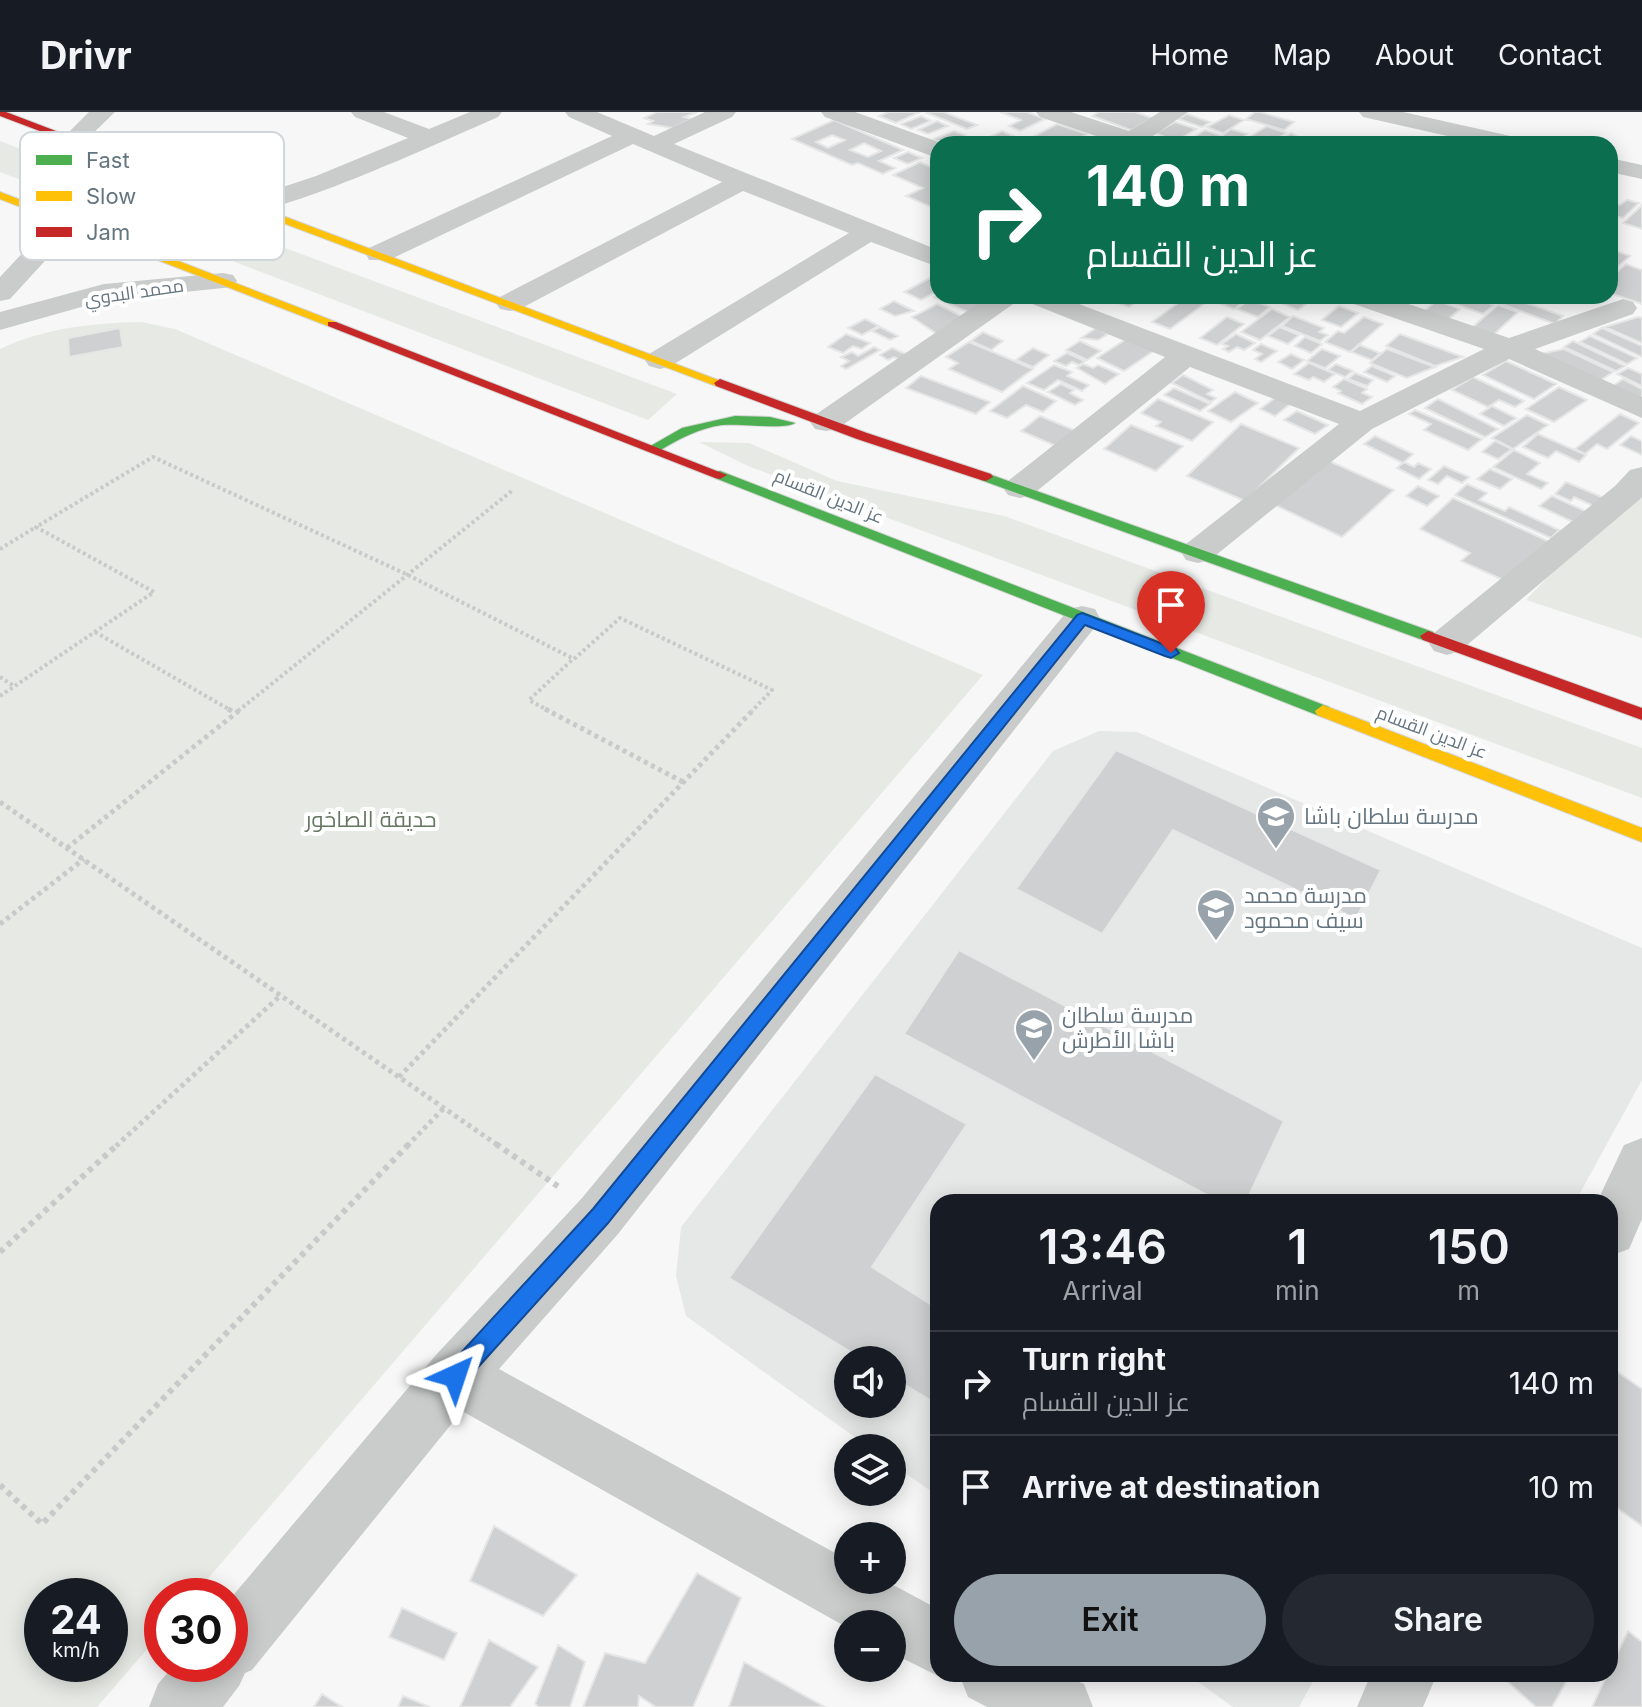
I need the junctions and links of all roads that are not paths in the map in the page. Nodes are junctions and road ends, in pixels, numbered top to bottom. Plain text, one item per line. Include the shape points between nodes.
1 (103, 112) edge
2 (363, 112) edge
3 (490, 112) edge
4 (577, 112) edge
5 (724, 112) edge
6 (833, 112) edge
7 (1048, 112) edge
8 (1176, 112) edge
9 (1371, 112) edge
10 (0, 113) edge
11 (1406, 115) edge
12 (51, 132) edge
13 (82, 132) edge
14 (1114, 136) edge
15 (1143, 136) edge
16 (1485, 136) edge
17 (430, 138) junction
18 (645, 139) junction
19 (930, 147) edge
20 (1618, 167) edge
21 (1642, 172) edge
22 (742, 182) junction
23 (284, 194) edge
24 (0, 195) edge
25 (20, 203) edge
26 (284, 219) edge
27 (869, 232) junction
28 (379, 254) junction
29 (930, 256) edge
30 (31, 260) edge
31 (168, 260) edge
32 (223, 281) junction
33 (0, 293) edge
34 (510, 303) junction
35 (996, 304) edge
36 (1052, 304) edge
37 (1381, 304) edge
38 (1610, 304) edge
39 (1632, 312) edge
40 (0, 321) edge
41 (1509, 348) junction
42 (1185, 356) junction
43 (660, 360) junction
44 (1642, 409) edge
45 (826, 422) junction
46 (1361, 422) junction
47 (862, 436) junction
48 (654, 448) junction
49 (1642, 477) edge
50 (1020, 488) junction
51 (1198, 552) junction
52 (1082, 618) junction
53 (1447, 642) junction
54 (1642, 714) edge
55 (1642, 835) edge
56 (1642, 1162) edge
57 (1618, 1214) edge
58 (455, 1376) junction
59 (248, 1626) edge
60 (930, 1640) edge
61 (202, 1682) edge
62 (1401, 1682) edge
63 (181, 1707) edge
64 (1389, 1707) edge

1 - 13 street
2 - 17 street
3 - 17 street
4 - 18 street
5 - 18 street
6 - 19 street
7 - 14 street
8 - 15 street
9 - 11 street
10 - 12 highway
11 - 16 street
17 - 23 street
18 - 22 street
18 - 28 street
20 - 21 street
22 - 27 street
22 - 34 street
24 - 25 highway, عز الدين القسام
26 - 28 highway
27 - 29 street
27 - 43 street
28 - 34 highway
30 - 33 street
31 - 32 highway, عز الدين القسام
32 - 40 street, محمد البدوي via 104,292
32 - 48 highway, عز الدين القسام
34 - 43 highway
35 - 45 street
36 - 42 street
37 - 41 street
38 - 39 street
39 - 41 street
41 - 44 street
41 - 46 street
42 - 46 street
42 - 50 street
43 - 45 highway
45 - 47 highway
46 - 51 street
47 - 48 highway via 781,421 717,419 673,434
47 - 50 highway
48 - 52 highway, عز الدين القسام
49 - 53 street
50 - 51 highway
51 - 53 highway
52 - 55 highway, عز الدين القسام
52 - 58 street via 600,1216
53 - 54 highway
56 - 57 street
58 - 59 street
58 - 60 street
61 - 63 street
62 - 64 street

